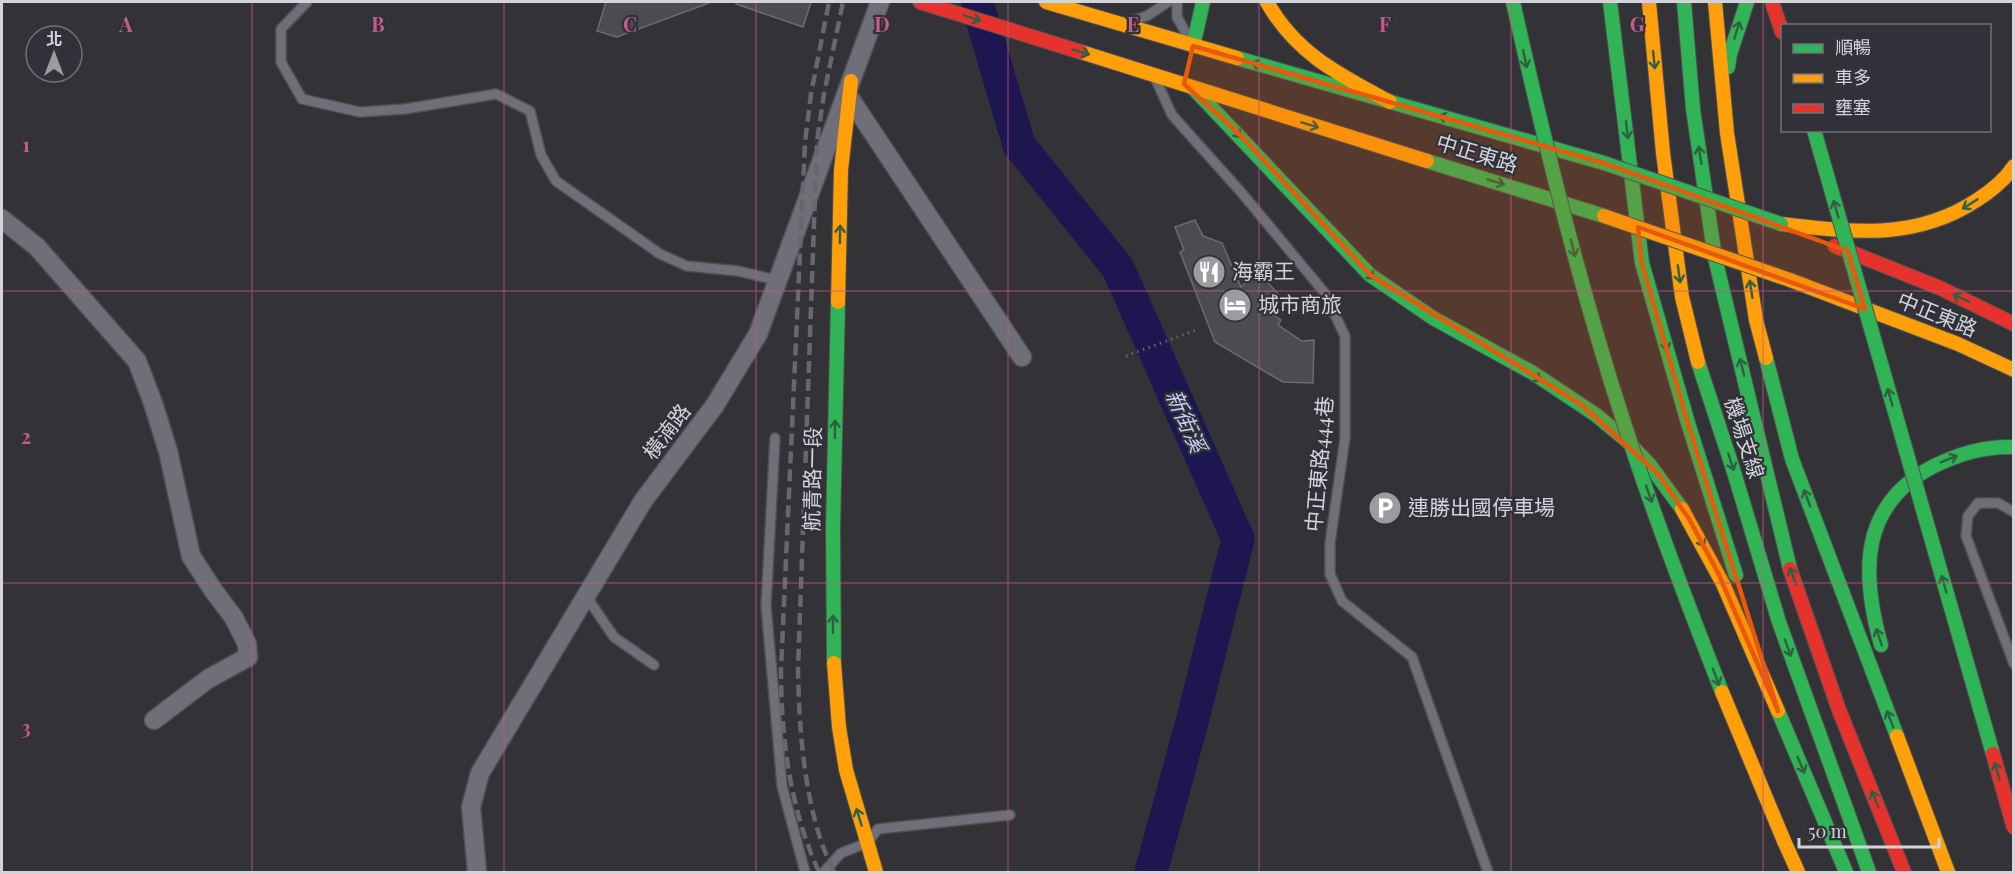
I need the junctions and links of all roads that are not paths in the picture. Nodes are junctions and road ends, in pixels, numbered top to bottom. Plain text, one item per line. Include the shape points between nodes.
1 (307, 2) edge
2 (880, 2) edge
3 (920, 2) edge
4 (1046, 2) edge
5 (1168, 2) edge
6 (1177, 2) edge
7 (1203, 2) edge
8 (1267, 2) edge
9 (1512, 2) edge
10 (1610, 2) edge
11 (1619, 2) edge
12 (1649, 2) edge
13 (1684, 2) edge
14 (1715, 2) edge
15 (1747, 2) edge
16 (1772, 2) edge
17 (1090, 8) edge
18 (1120, 25) junction
19 (1781, 29) edge
20 (1192, 51) junction
21 (1620, 72) junction
22 (1154, 75) junction
23 (1188, 82) junction
24 (850, 89) junction
25 (1723, 101) junction
26 (1390, 102) junction
27 (1815, 132) edge
28 (2013, 166) edge
29 (2, 219) edge
30 (1781, 224) junction
31 (776, 280) junction
32 (2013, 324) edge
33 (1022, 357) dead end
34 (2013, 368) edge
35 (775, 438) dead end
36 (2013, 447) edge
37 (2013, 512) edge
38 (586, 596) junction
39 (1885, 654) dead end
40 (2013, 664) edge
41 (654, 665) dead end
42 (1778, 711) junction
43 (154, 720) dead end
44 (1927, 776) dead end
45 (1010, 815) dead end
46 (2013, 828) edge
47 (867, 843) junction
48 (477, 873) edge
49 (805, 873) edge
50 (824, 873) edge
51 (876, 873) edge
52 (1488, 873) edge
53 (1798, 873) edge
54 (1846, 873) edge
55 (1869, 873) edge
56 (1904, 873) edge
57 (1948, 873) edge
58 (1953, 873) edge

1 - 31 lane via 281,29 281,62 303,99 360,112 496,94 530,111 541,155 556,181 660,254 687,266
2 - 24 street, 橫湳路
3 -> 22 main road, 中正東路
4 - 17 main road, 中正東路
5 - 18 lane via 1147,16
6 - 20 lane via 1177,17
7 - 20 main road
8 - 26 main road via 1285,30 1308,54
9 -> 53 main road, bridge via 1576,261 1618,402 1674,568
10 - 21 main road
11 - 21 main road
12 -> 55 main road, 機場支線 via 1682,297 1700,372 1779,622
56 -> 13 main road, 機場支線 via 1839,710 1788,563 1715,258 1693,109
14 - 25 main road
25 -> 15 main road via 1730,54
16 - 19 main road
17 - 18 main road, 中正東路
18 - 20 main road, 中正東路
26 -> 20 main road, 中正東路
21 -> 42 main road via 1642,263
22 - 23 main road, 中正東路
22 - 52 lane, 中正東路444巷 via 1172,115 1324,292 1345,336 1345,438 1330,543 1330,574 1341,602 1412,657
23 -> 34 main road, 中正東路, bridge via 1790,280
23 -> 42 main road via 1370,275 1394,294 1580,404 1625,439 1657,473 1689,519 1718,573
24 - 31 street, 橫湳路
24 - 33 street
47 -> 24 main road, 航青路一段 via 846,770 832,650 841,170
57 -> 25 main road via 1792,459 1755,320
30 -> 26 main road, 中正東路, bridge via 1604,163
46 -> 27 main road, bridge
28 -> 30 main road via 2009,175 1979,199 1946,219 1903,231 1858,233
29 - 43 street via 37,247 137,361 168,451 191,556 247,644 248,657 208,679
32 -> 30 main road, 中正東路 via 1941,288
31 - 38 street, 橫湳路 via 752,344 715,405 643,501
35 - 49 lane via 766,606 782,786
39 -> 36 main road via 1873,621 1867,574 1872,532 1885,507 1926,468 1963,453
37 - 40 lane via 1998,503 1978,503 1968,516 1966,536
38 - 41 lane via 614,636
38 - 48 street, 橫湳路 via 480,772 471,807
42 -> 54 main road
44 - 58 main road via 1945,830
45 - 47 lane via 878,829
47 - 50 lane via 841,854
47 - 51 main road, 航青路一段

